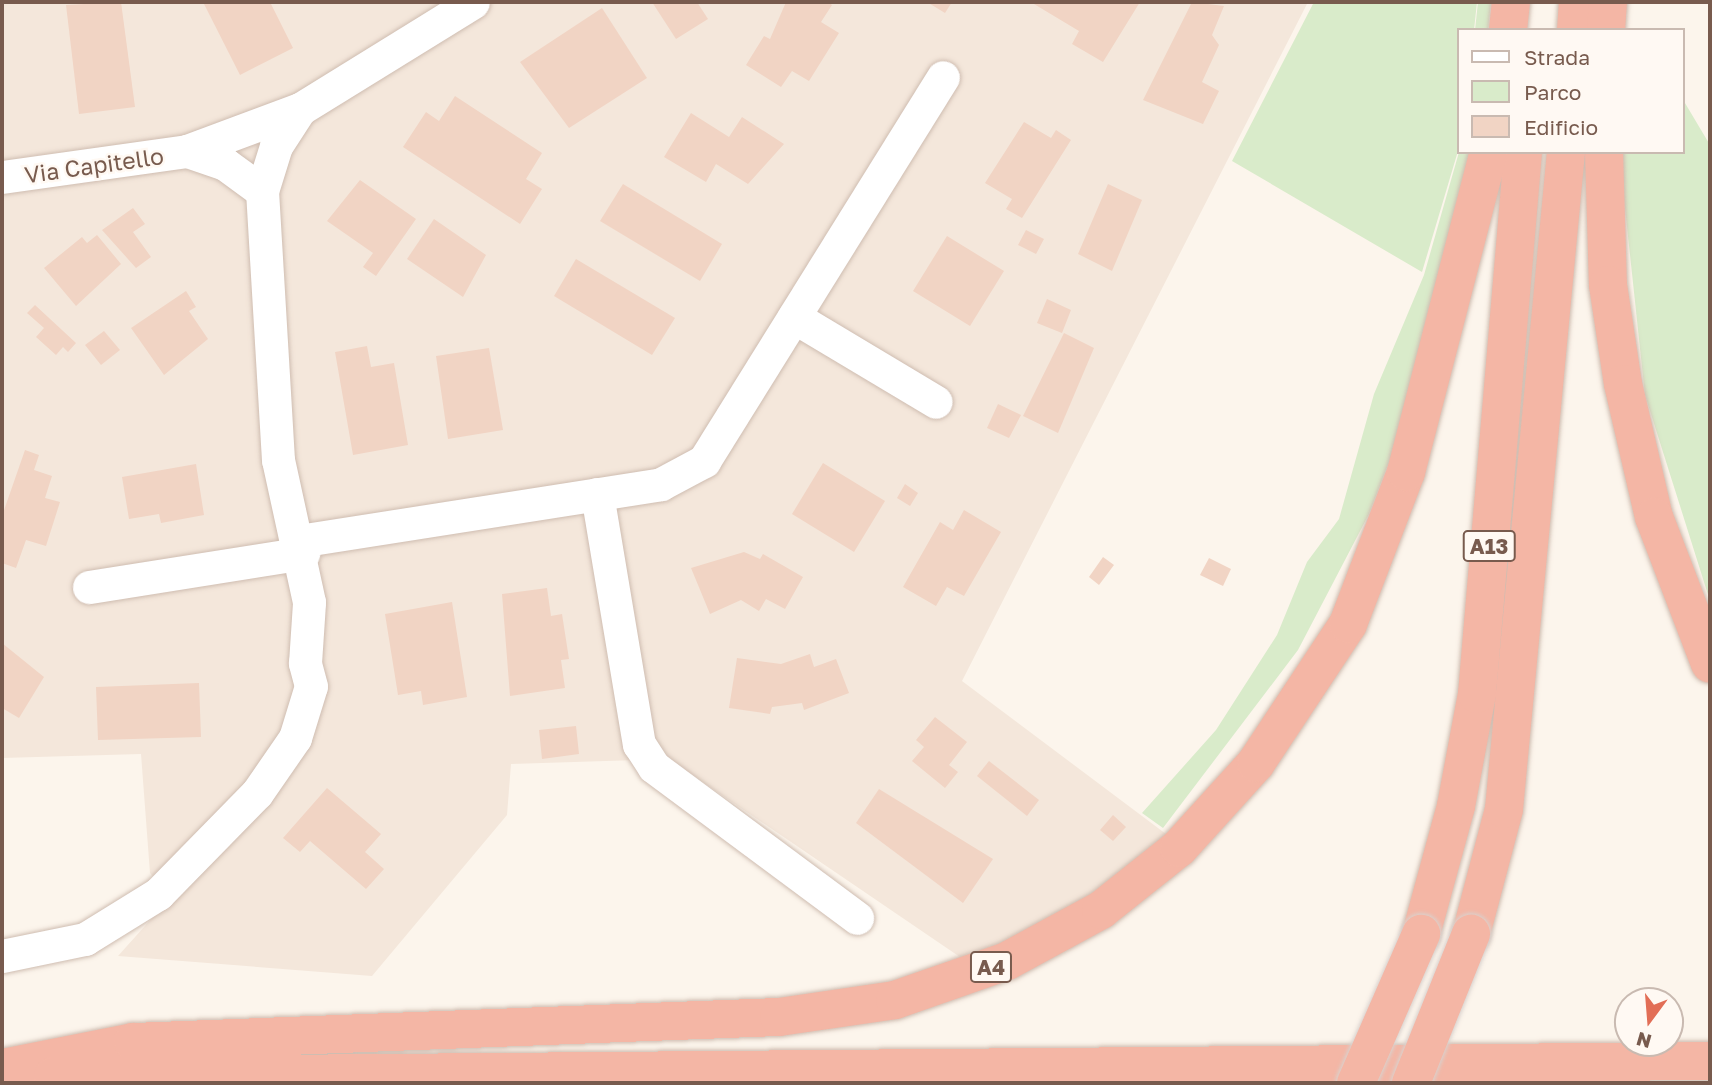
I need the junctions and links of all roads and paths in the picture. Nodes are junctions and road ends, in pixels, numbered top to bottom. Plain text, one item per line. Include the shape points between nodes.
1 (473, 2) edge
2 (1511, 2) edge
3 (1535, 2) edge
4 (1578, 2) edge
5 (1608, 2) edge
6 (1508, 28) edge
7 (1533, 28) edge
8 (1576, 28) edge
9 (1606, 28) edge
10 (943, 76) dead end
11 (300, 109) junction
12 (187, 151) junction
13 (1488, 154) edge
14 (1522, 154) edge
15 (1566, 154) edge
16 (1605, 154) edge
17 (2, 177) edge
18 (262, 191) junction
19 (794, 317) junction
20 (936, 402) dead end
21 (597, 494) junction
22 (301, 547) junction
23 (89, 587) dead end
24 (1710, 664) edge
25 (857, 918) dead end
26 (2, 956) edge
27 (1710, 1061) edge
28 (2, 1068) edge
29 (2, 1076) edge
30 (1356, 1083) edge
31 (1411, 1083) edge

1 - 11 street
2 - 6 highway
3 - 7 highway
4 - 8 highway
5 - 9 highway
10 - 19 street
11 - 12 street, Via Capitello
11 - 18 street via 276,146
12 - 17 street, Via Capitello
12 - 18 street, Via Capitello via 225,164
13 - 28 highway, A4 via 1406,472 1348,624 1256,763 1179,848 1101,910 1007,961 895,1000 670,1026 133,1042
14 - 30 highway, A13, bridge via 1477,694 1456,806 1421,934
15 - 31 highway, A13, bridge via 1504,809 1471,934
16 - 24 highway via 1608,285 1623,384 1654,517
18 - 22 street via 269,385 278,460
19 - 20 street
19 - 21 street via 704,461 661,484
21 - 22 street
21 - 25 street via 639,744 654,767
22 - 23 street
22 - 26 street via 311,686 295,738 257,793 158,894 85,939
27 - 29 highway

